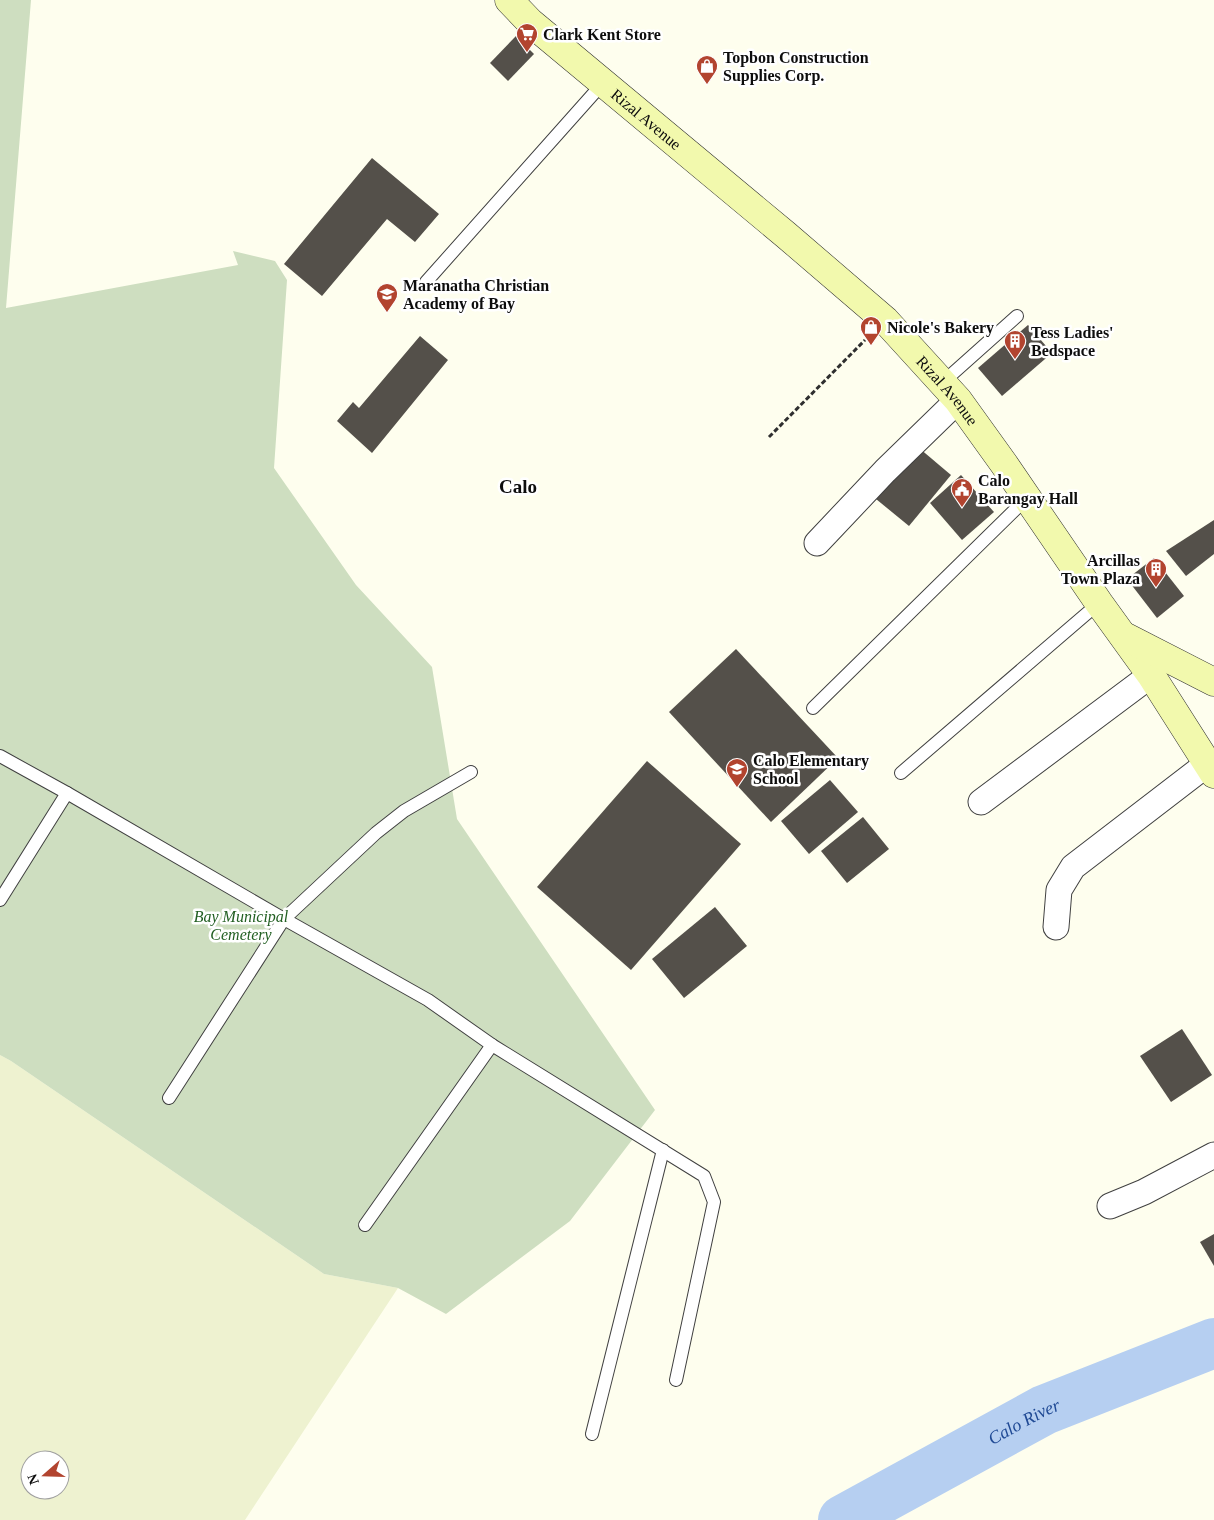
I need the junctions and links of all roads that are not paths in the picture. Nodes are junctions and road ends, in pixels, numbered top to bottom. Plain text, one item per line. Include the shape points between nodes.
1 (509, 0) edge
2 (603, 83) junction
3 (426, 282) dead end
4 (1016, 316) dead end
5 (950, 392) junction
6 (1028, 497) junction
7 (817, 543) dead end
8 (1099, 603) junction
9 (1122, 635) junction
10 (1151, 675) junction
11 (1214, 682) edge
12 (813, 708) dead end
13 (0, 756) edge
14 (1211, 769) edge
15 (471, 772) dead end
16 (901, 773) dead end
17 (67, 793) junction
18 (981, 802) dead end
19 (0, 900) edge
20 (284, 919) junction
21 (1056, 927) dead end
22 (492, 1045) junction
23 (169, 1098) dead end
24 (663, 1150) junction
25 (1214, 1155) edge
26 (1110, 1206) dead end
27 (365, 1225) dead end
28 (676, 1380) dead end
29 (592, 1434) dead end

1 - 2 main road, Rizal Avenue via 530,22
2 - 3 lane
2 - 5 main road, Rizal Avenue via 885,320
4 - 5 lane
5 - 6 main road, Rizal Avenue
5 - 7 street via 885,470
6 - 8 main road, Rizal Avenue
6 - 12 lane
8 - 9 main road, Rizal Avenue
8 - 16 lane
9 - 10 main road, Rizal Avenue
9 - 11 main road
10 - 14 main road, Rizal Avenue
10 - 18 street
13 - 17 lane
14 - 21 street via 1073,867 1059,890
15 - 20 lane via 404,811 376,833
17 - 19 lane
17 - 20 lane
20 - 22 lane via 428,1000
20 - 23 lane
22 - 24 lane
22 - 27 lane
24 - 28 lane via 704,1176 714,1202
24 - 29 lane
25 - 26 street

